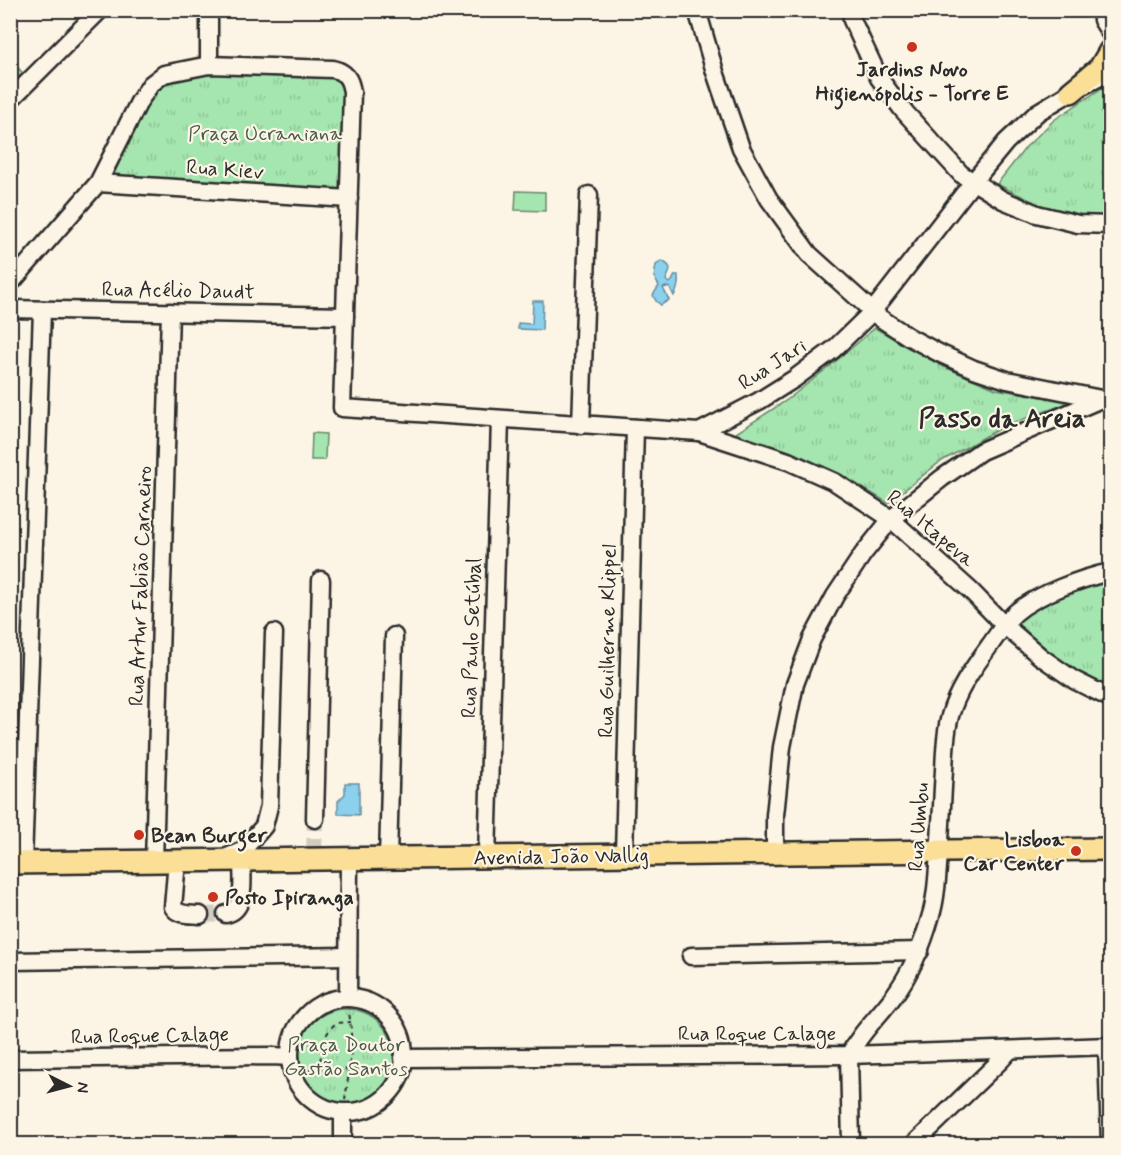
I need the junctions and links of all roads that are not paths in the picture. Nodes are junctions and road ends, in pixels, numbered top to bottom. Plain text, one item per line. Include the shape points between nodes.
1 (100, 10) edge
2 (209, 10) edge
3 (697, 10) edge
4 (851, 10) edge
5 (1101, 10) edge
6 (1110, 33) edge
7 (1110, 51) edge
8 (209, 65) junction
9 (1110, 72) edge
10 (1071, 92) junction
11 (10, 100) edge
12 (973, 182) junction
13 (98, 183) junction
14 (589, 195) dead end
15 (349, 199) junction
16 (1110, 225) edge
17 (10, 284) edge
18 (10, 309) edge
19 (42, 310) junction
20 (170, 312) junction
21 (872, 312) junction
22 (345, 316) junction
23 (1106, 399) edge
24 (500, 420) junction
25 (581, 425) junction
26 (635, 428) junction
27 (699, 432) junction
28 (891, 519) junction
29 (1110, 572) edge
30 (321, 580) dead end
31 (1004, 625) junction
32 (274, 633) dead end
33 (394, 636) dead end
34 (1110, 698) edge
35 (315, 819) tunnel mouth
36 (1110, 849) edge
37 (939, 851) junction
38 (775, 853) junction
39 (624, 855) junction
40 (487, 858) junction
41 (349, 859) junction
42 (388, 859) junction
43 (177, 861) junction
44 (216, 861) junction
45 (242, 861) junction
46 (154, 862) junction
47 (16, 863) edge
48 (225, 914) dead end
49 (200, 915) tunnel mouth
50 (920, 951) junction
51 (348, 956) junction
52 (692, 956) dead end
53 (10, 961) edge
54 (348, 998) junction
55 (1010, 1050) junction
56 (1108, 1051) edge
57 (849, 1055) junction
58 (290, 1057) junction
59 (403, 1058) junction
60 (10, 1059) edge
61 (343, 1113) junction
62 (343, 1144) edge
63 (850, 1144) edge
64 (914, 1144) edge
65 (1110, 1144) edge

1 - 11 street
2 - 8 street
3 - 21 street via 741,148 769,199 809,254
4 - 12 street via 879,78 929,141
5 - 6 street
7 - 10 main road via 1100,68
8 - 13 street via 164,74 151,84
8 - 15 street via 333,69 347,75 352,92
9 - 10 street, Rua Jari
10 - 12 street, Rua Jari via 1038,112 1006,142
12 - 16 street via 1036,214 1078,224
12 - 21 street, Rua Jari
13 - 15 street, Rua Kiev
13 - 17 street
14 - 25 street
15 - 22 street
18 - 19 street, Rua Acélio Daudt
19 - 20 street, Rua Acélio Daudt
19 - 47 street
20 - 22 street, Rua Acélio Daudt
20 - 46 street, Rua Artur Fabião Carneiro
21 - 23 street via 909,337 974,369 1007,380
21 - 27 street, Rua Jari via 834,349 794,379
22 - 24 street via 342,408
23 - 28 street via 981,452
24 - 25 street
24 - 40 street, Rua Paulo Setúbal
25 - 26 street
26 - 27 street
26 - 39 street, Rua Guilherme Klippel
27 - 28 street, Rua Itapeva via 788,461 835,482
28 - 31 street, Rua Itapeva
28 - 38 street via 835,596 812,639 795,684 778,777
29 - 31 street, Rua Umbu via 1061,588 1023,607
30 - 35 street
31 - 34 street, Rua Itapeva via 1074,681
31 - 37 street, Rua Umbu via 972,671 950,717
32 - 44 street via 269,806 264,826 242,851
33 - 42 street
36 - 37 main road, Avenida João Wallig
37 - 38 main road, Avenida João Wallig
37 - 50 street, Rua Umbu via 932,914
38 - 39 main road, Avenida João Wallig
39 - 40 main road, Avenida João Wallig
40 - 42 main road, Avenida João Wallig
41 - 42 main road, Avenida João Wallig
41 - 45 main road, Avenida João Wallig
41 - 51 street
43 - 44 main road, Avenida João Wallig
43 - 46 main road, Avenida João Wallig
43 - 49 street via 174,910
44 - 45 main road, Avenida João Wallig
45 - 48 street via 241,900 238,908
46 - 47 main road, Avenida João Wallig
50 - 52 street
50 - 57 street, Rua Umbu via 894,996
51 - 53 street
51 - 54 street
54 - 58 street via 313,1009 300,1022 292,1039
54 - 59 street via 366,1002 388,1017 401,1040
55 - 56 street, Rua Roque Calage
55 - 57 street, Rua Roque Calage
55 - 64 street
56 - 65 street
57 - 59 street, Rua Roque Calage
57 - 63 street
58 - 60 street, Rua Roque Calage
58 - 61 street via 292,1074 300,1089 312,1101
59 - 61 street via 400,1076 384,1098 361,1111
61 - 62 street

